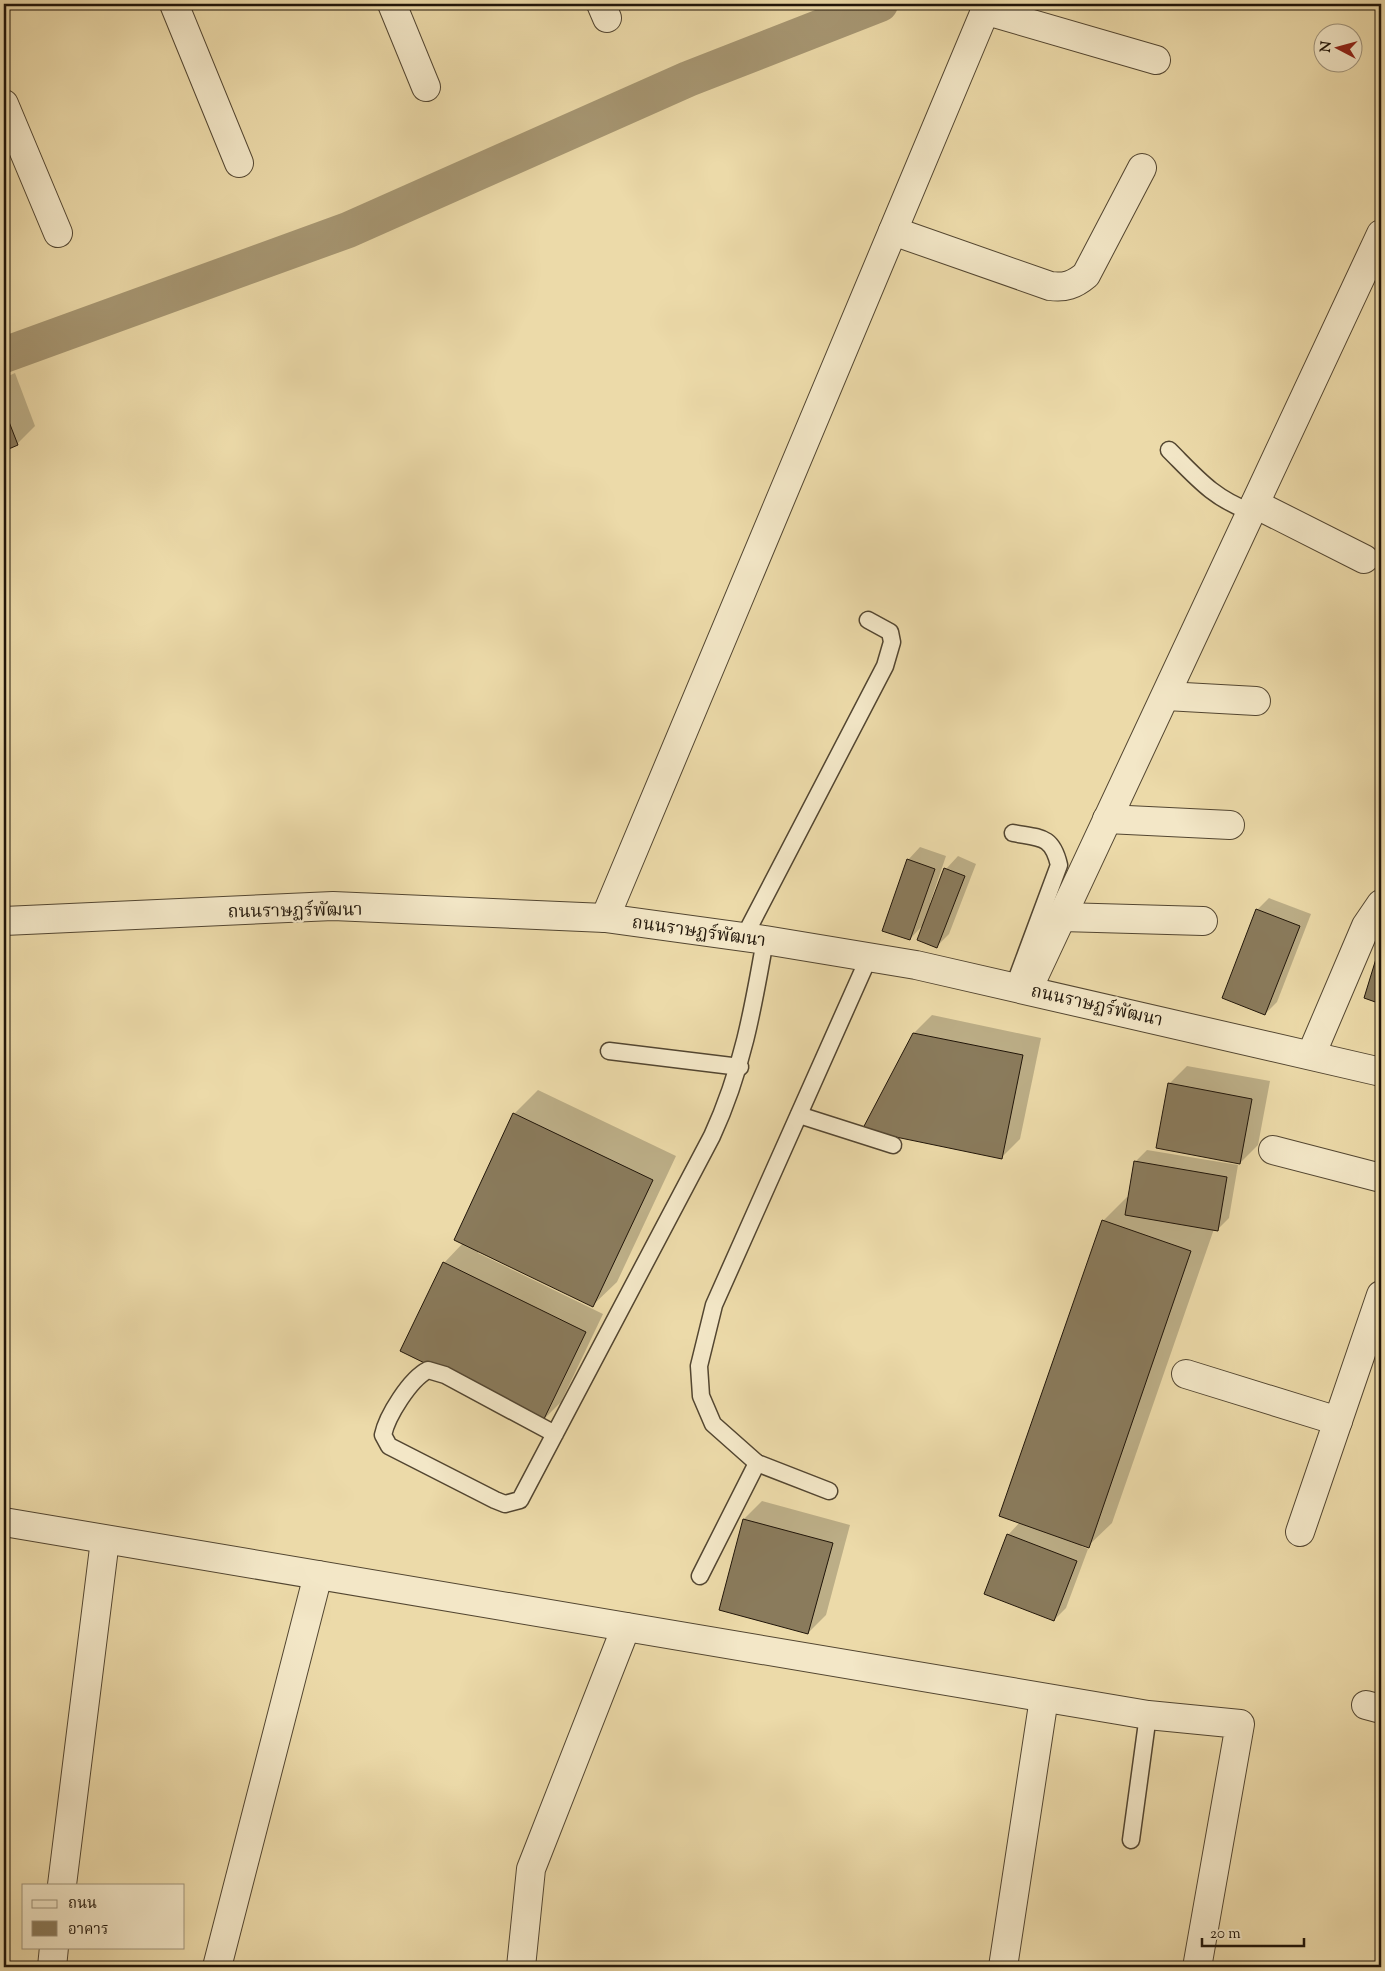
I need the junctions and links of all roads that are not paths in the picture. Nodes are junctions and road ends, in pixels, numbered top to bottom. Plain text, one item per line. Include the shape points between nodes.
1 (174, 4) edge
2 (392, 4) edge
3 (986, 7) edge
4 (1156, 60) dead end
5 (426, 87) dead end
6 (4, 104) edge
7 (239, 163) dead end
8 (1142, 168) dead end
9 (893, 231) junction
10 (58, 233) dead end
11 (1381, 234) edge
12 (1169, 450) dead end
13 (1253, 508) junction
14 (1364, 559) dead end
15 (868, 620) dead end
16 (1166, 696) junction
17 (1256, 701) dead end
18 (1107, 819) junction
19 (1230, 825) dead end
20 (1013, 833) dead end
21 (1381, 904) edge
22 (1062, 917) junction
23 (606, 918) junction
24 (4, 921) edge
25 (1203, 921) dead end
26 (755, 938) junction
27 (869, 957) junction
28 (1021, 987) junction
29 (609, 1051) dead end
30 (1311, 1055) junction
31 (740, 1067) junction
32 (1381, 1072) edge
33 (799, 1115) junction
34 (893, 1145) dead end
35 (1273, 1150) dead end
36 (1381, 1178) edge
37 (1381, 1294) edge
38 (1186, 1374) dead end
39 (1338, 1421) junction
40 (555, 1434) junction
41 (757, 1463) junction
42 (829, 1491) dead end
43 (4, 1522) edge
44 (1300, 1532) dead end
45 (105, 1540) junction
46 (318, 1576) junction
47 (700, 1576) dead end
48 (626, 1627) junction
49 (1044, 1698) junction
50 (1148, 1715) junction
51 (1131, 1840) dead end
52 (62, 1884) edge
53 (54, 1948) edge
54 (1198, 1962) dead end
55 (52, 1967) edge
56 (217, 1967) edge
57 (521, 1967) edge
58 (1003, 1967) edge

1 - 7 street
2 - 5 street
3 - 4 street
3 - 9 street
6 - 10 street
8 - 9 street via 1086,275 1064,288 1050,286
9 - 23 street
11 - 13 street
12 - 13 lane via 1210,491 1229,504
13 - 14 street
13 - 16 street
15 - 26 lane via 890,632 892,642 885,666
16 - 17 street
16 - 18 street
18 - 19 street
18 - 22 street
20 - 28 lane via 1044,839 1056,848 1059,865
21 - 30 street via 1366,926
22 - 25 street
22 - 28 street
23 - 24 street, ถนนราษฏร์พัฒนา via 333,906
23 - 26 street, ถนนราษฏร์พัฒนา
26 - 27 street, ถนนราษฏร์พัฒนา
26 - 31 lane via 751,1024
27 - 28 street, ถนนราษฏร์พัฒนา
27 - 33 lane
28 - 30 street, ถนนราษฏร์พัฒนา
29 - 31 lane
30 - 32 street, ถนนราษฏร์พัฒนา
31 - 40 lane via 712,1136
33 - 34 lane
33 - 41 lane via 714,1305 699,1366 701,1396 714,1424
35 - 36 street
37 - 39 street
38 - 39 street
39 - 44 street
40 - 40 lane via 445,1375 428,1370 418,1375 386,1423 383,1435 389,1446 506,1504 520,1500
41 - 42 lane
41 - 47 lane
43 - 45 street
45 - 46 street
45 - 52 street
46 - 48 street
46 - 56 street
48 - 49 street
48 - 57 street via 531,1868
49 - 50 street
49 - 58 street
50 - 51 lane
50 - 54 street via 1240,1724
53 - 55 street

